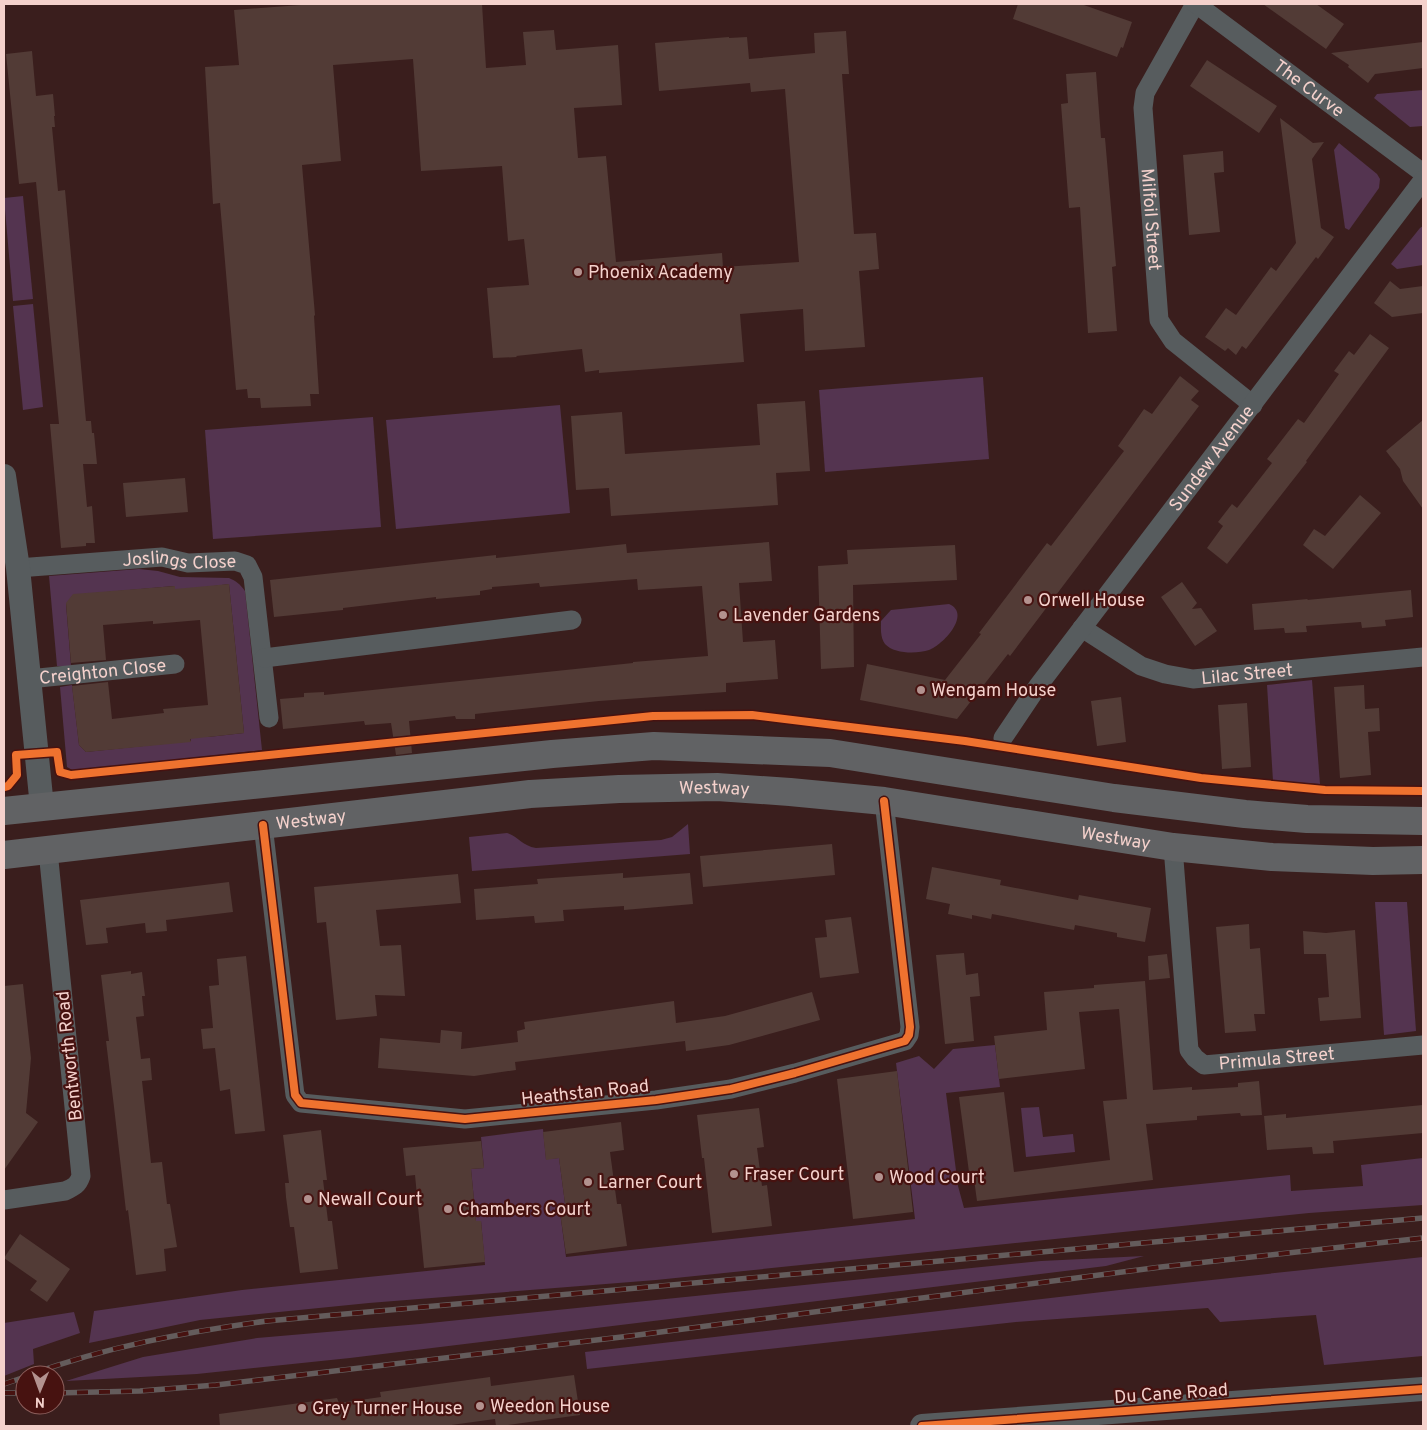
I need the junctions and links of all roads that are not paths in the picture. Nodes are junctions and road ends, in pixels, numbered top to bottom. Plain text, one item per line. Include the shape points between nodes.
1 (1195, 4) edge
2 (1423, 173) edge
3 (1423, 180) edge
4 (1253, 405) junction
5 (4, 476) edge
6 (18, 568) junction
7 (572, 620) dead end
8 (1082, 628) junction
9 (1423, 657) edge
10 (264, 658) junction
11 (175, 664) dead end
12 (29, 678) junction
13 (269, 718) dead end
14 (1003, 738) dead end
15 (884, 800) junction
16 (42, 807) junction
17 (4, 812) edge
18 (1423, 821) edge
19 (263, 825) junction
20 (1173, 847) junction
21 (48, 851) junction
22 (4, 855) edge
23 (1423, 860) edge
24 (1423, 1045) edge
25 (4, 1200) edge
26 (1423, 1389) edge
27 (922, 1426) edge

1 - 2 street, The Curve
1 - 4 street, Milfoil Street via 1145,93 1143,108 1160,320 1173,342
3 - 4 street, Sundew Avenue
4 - 8 street, Sundew Avenue
5 - 6 street
6 - 10 street, Joslings Close via 162,556 188,563 235,562 247,565 253,578
6 - 12 street
7 - 10 street
8 - 9 street, Lilac Street via 1141,666 1193,679
8 - 14 street, Sundew Avenue
10 - 13 street, Joslings Close
11 - 12 street, Creighton Close
12 - 16 street
15 - 19 highway, Westway via 717,787 619,788 530,794
15 - 19 street, Heathstan Road via 910,1027 905,1041 731,1089 656,1100 465,1119 302,1103 295,1095
15 - 20 highway, Westway
16 - 17 highway
16 - 18 highway via 654,746 830,753 1123,799 1245,814 1307,819
19 - 21 highway, Westway
20 - 23 highway, Westway via 1272,857
20 - 24 street, Primula Street via 1189,1050 1195,1058 1204,1065
21 - 22 highway, Westway
21 - 25 street, Bentworth Road via 81,1176 74,1188 65,1191
26 - 27 street, Du Cane Road

